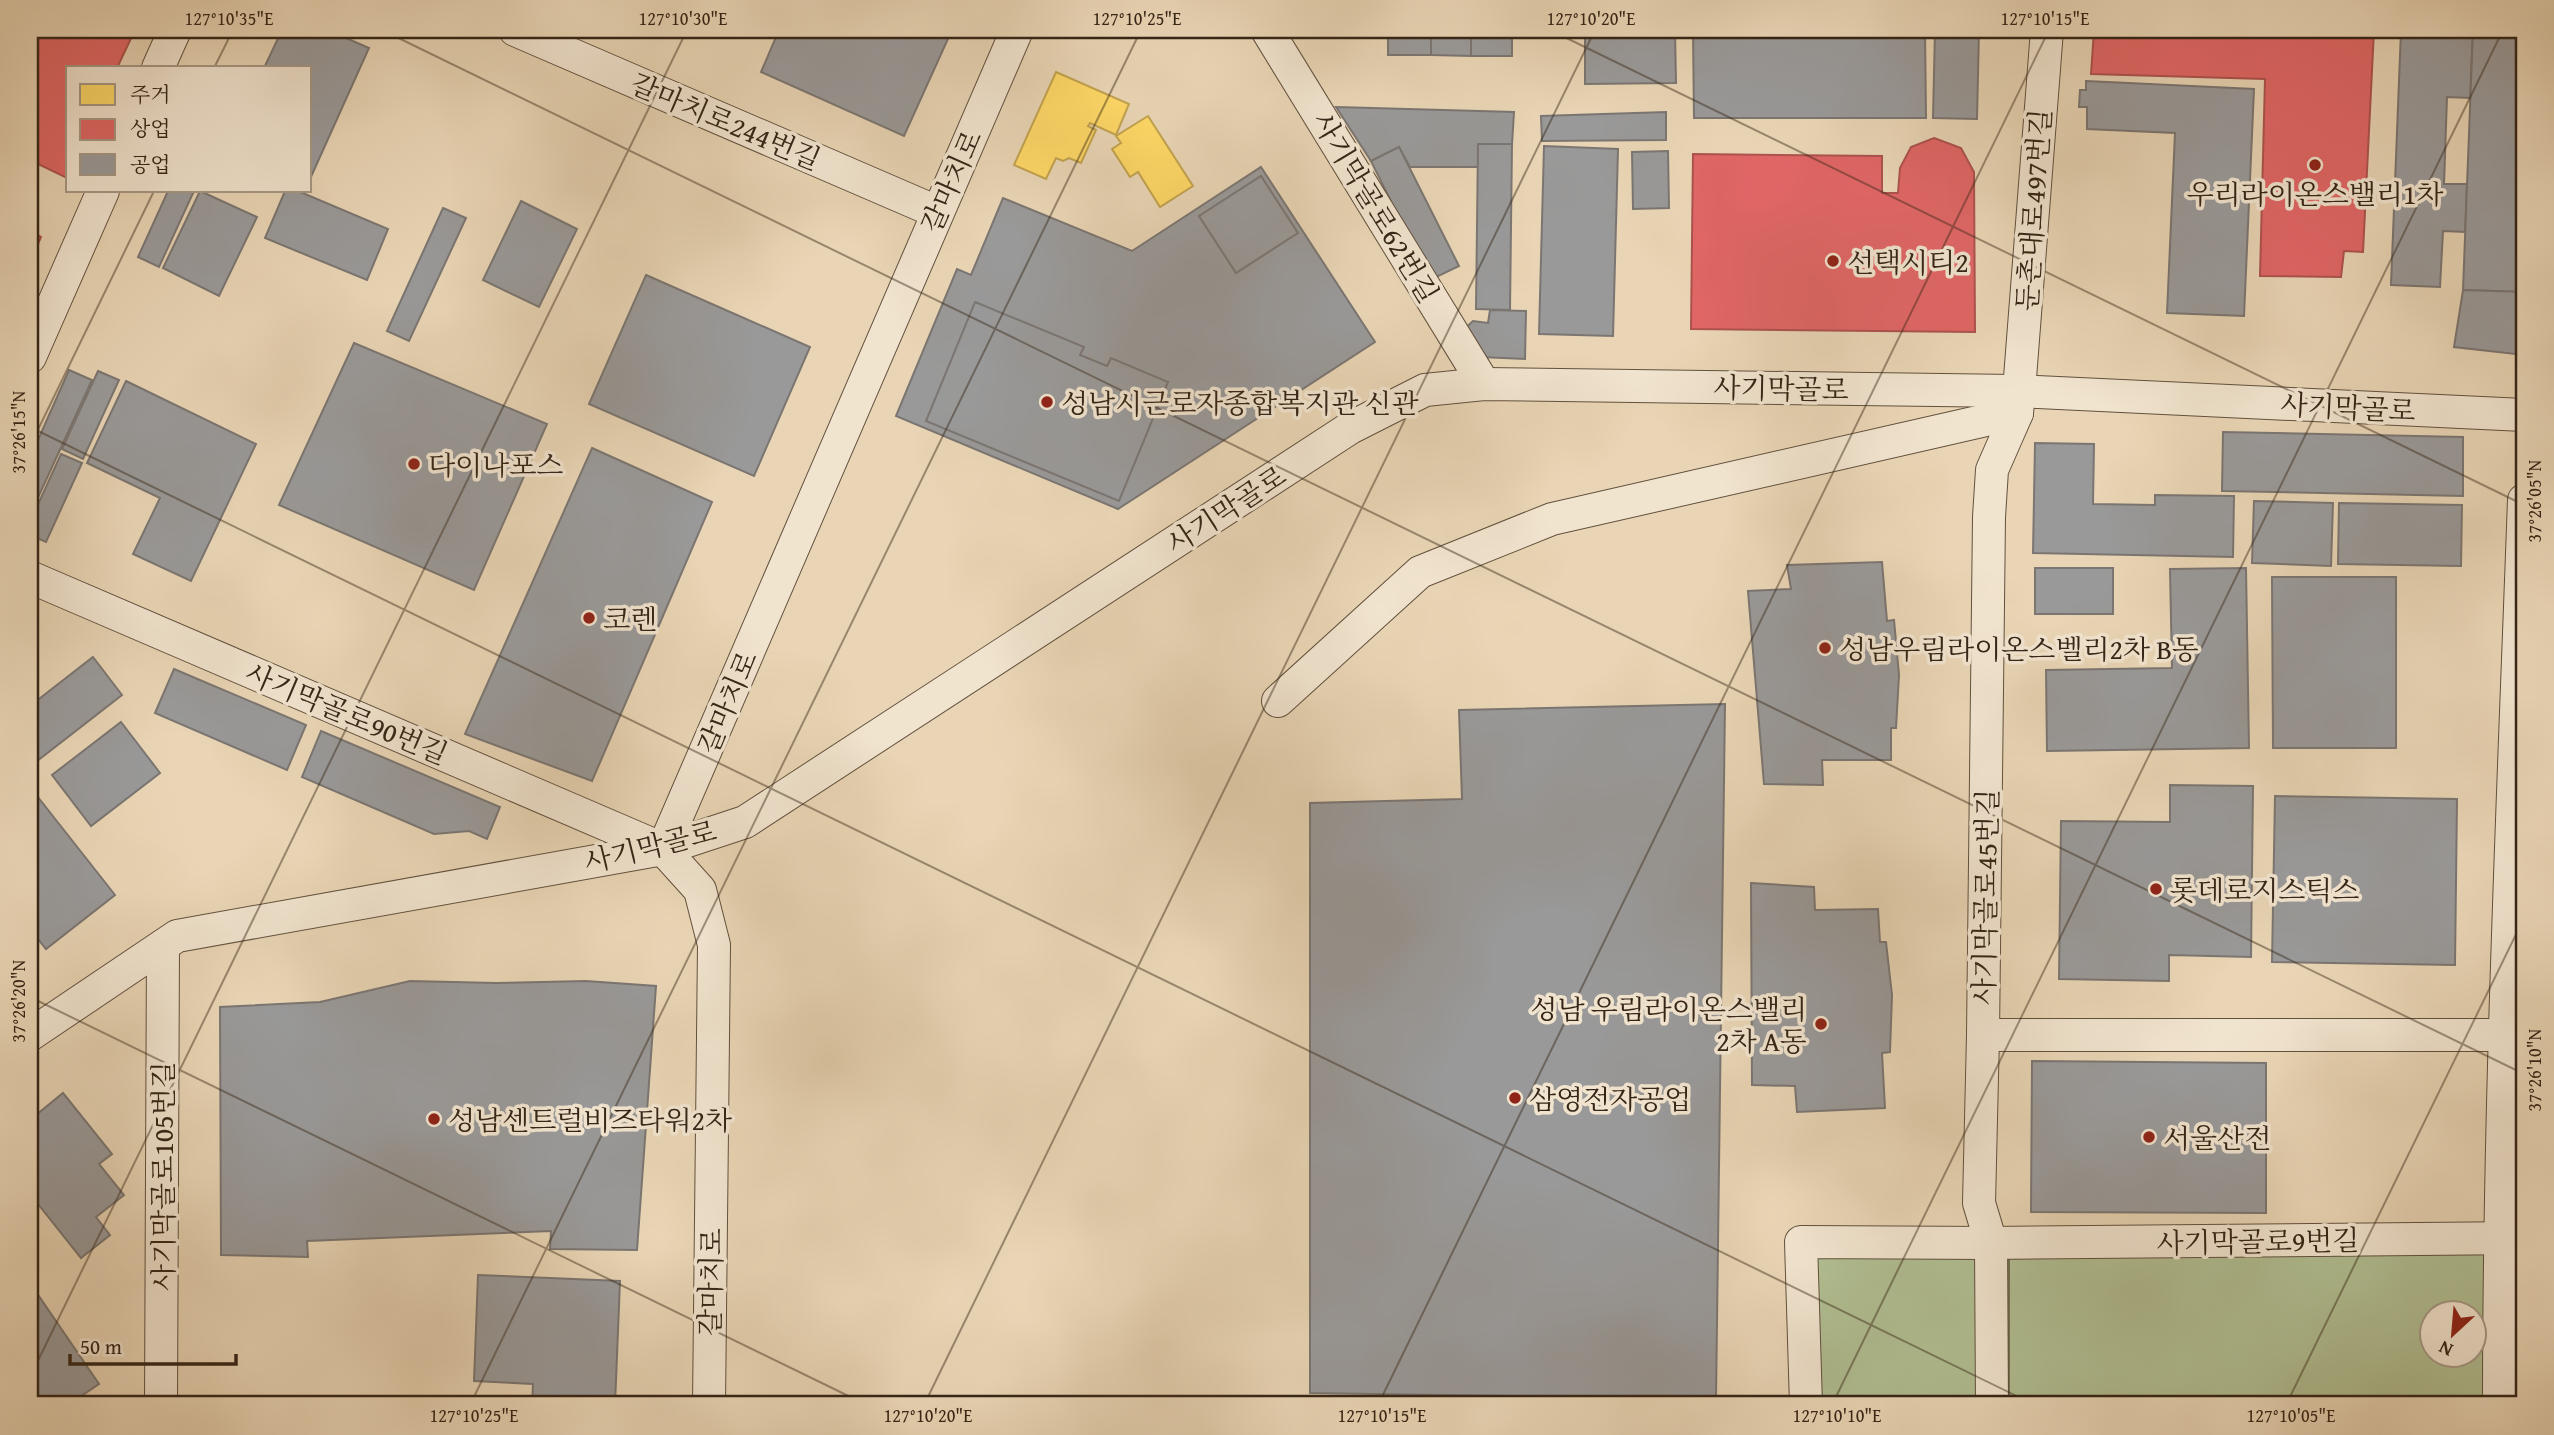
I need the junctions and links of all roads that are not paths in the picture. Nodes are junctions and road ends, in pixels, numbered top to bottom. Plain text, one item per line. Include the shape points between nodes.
1 (175, 30) edge
2 (515, 30) edge
3 (1017, 30) edge
4 (1267, 30) edge
5 (2047, 30) edge
6 (159, 66) edge
7 (103, 192) edge
8 (937, 212) junction
9 (30, 356) edge
10 (1484, 384) junction
11 (2018, 402) junction
12 (2524, 415) edge
13 (2524, 500) edge
14 (30, 577) edge
15 (1278, 702) dead end
16 (663, 849) junction
17 (163, 946) junction
18 (30, 1035) edge
19 (1983, 1035) junction
20 (2514, 1035) edge
21 (2512, 1238) edge
22 (1992, 1243) junction
23 (161, 1405) edge
24 (709, 1405) edge
25 (1807, 1405) edge
26 (1992, 1405) edge
27 (2499, 1405) edge

1 - 6 street
2 - 8 street, 갈마치로244번길
3 - 8 street, 갈마치로
4 - 10 street, 사기막골로62번길
5 - 11 street, 둔촌대로497번길
7 - 9 street
8 - 16 street, 갈마치로
10 - 11 street, 사기막골로
10 - 16 street, 사기막골로 via 1425,390 1350,428 745,822
11 - 12 street, 사기막골로
11 - 15 street via 1552,520 1420,572
11 - 19 street, 사기막골로45번길 via 1992,470 1989,517
13 - 20 street
14 - 16 street, 사기막골로90번길
16 - 17 street, 사기막골로 via 177,936
16 - 24 street, 갈마치로 via 700,890 714,945
17 - 18 street, 사기막골로
17 - 23 street, 사기막골로105번길
19 - 20 street
19 - 22 street, 사기막골로45번길 via 1979,1203
20 - 21 street
21 - 22 street, 사기막골로9번길
21 - 27 street
22 - 25 street, 사기막골로9번길 via 1801,1242
22 - 26 street, 사기막골로45번길

